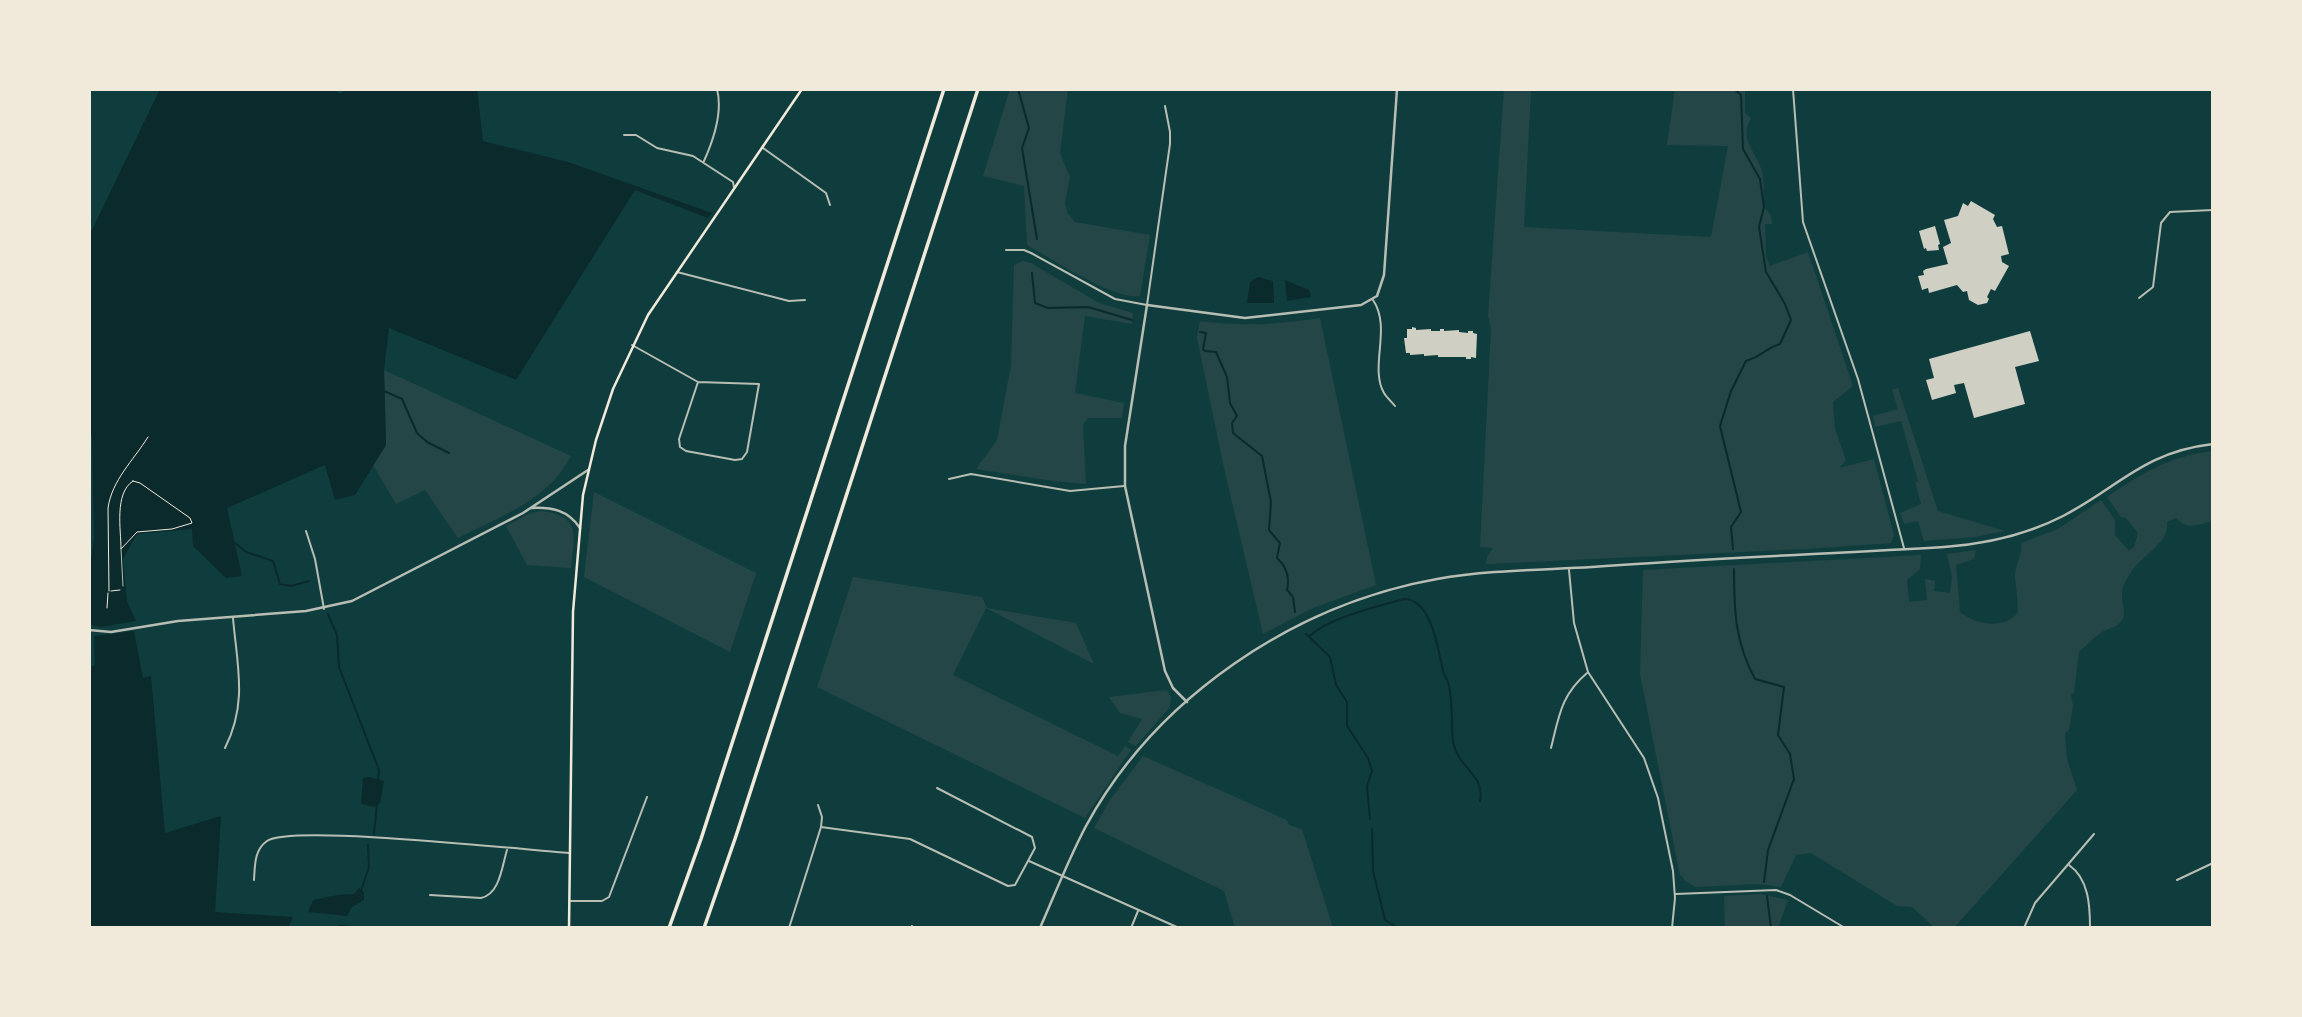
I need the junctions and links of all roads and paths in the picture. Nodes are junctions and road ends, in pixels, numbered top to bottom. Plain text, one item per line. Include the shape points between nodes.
1 (717, 89) edge
2 (803, 89) edge
3 (944, 89) edge
4 (978, 89) edge
5 (1397, 89) edge
6 (1793, 89) edge
7 (1165, 106) dead end
8 (624, 135) dead end
9 (762, 148) junction
10 (704, 162) junction
11 (734, 188) junction
12 (830, 205) dead end
13 (2213, 210) edge
14 (1006, 250) dead end
15 (677, 272) junction
16 (2139, 298) dead end
17 (805, 300) dead end
18 (1373, 300) junction
19 (1147, 305) junction
20 (632, 345) junction
21 (698, 382) junction
22 (1395, 406) dead end
23 (148, 437) dead end
24 (2213, 444) edge
25 (588, 470) junction
26 (949, 479) dead end
27 (1125, 486) junction
28 (530, 509) junction
29 (579, 528) junction
30 (306, 531) dead end
31 (121, 549) junction
32 (1904, 550) junction
33 (1569, 568) junction
34 (123, 586) dead end
35 (119, 590) dead end
36 (111, 591) junction
37 (107, 608) dead end
38 (324, 609) junction
39 (233, 617) junction
40 (89, 630) edge
41 (1588, 672) junction
42 (1187, 703) junction
43 (225, 748) dead end
44 (1551, 748) dead end
45 (937, 788) dead end
46 (647, 797) dead end
47 (818, 806) dead end
48 (821, 827) junction
49 (2094, 834) dead end
50 (507, 849) junction
51 (570, 853) junction
52 (1028, 860) junction
53 (2213, 863) edge
54 (2068, 864) junction
55 (1063, 876) junction
56 (254, 880) dead end
57 (2177, 880) dead end
58 (1675, 894) junction
59 (430, 895) dead end
60 (570, 901) junction
61 (1139, 910) junction
62 (569, 928) edge
63 (669, 928) edge
64 (704, 928) edge
65 (789, 928) edge
66 (1040, 928) edge
67 (1131, 928) edge
68 (1179, 928) edge
69 (1672, 928) edge
70 (1845, 928) edge
71 (2024, 928) edge
72 (2090, 928) edge

1 - 10 street via 719,111
2 - 9 main road
3 - 63 highway
4 - 64 highway
5 - 18 street via 1384,275
6 - 32 street via 1803,222 1858,379
7 - 19 street via 1170,144
8 - 10 street via 636,135 657,148
9 - 11 main road
9 - 12 street via 826,193
10 - 11 street via 733,182
11 - 15 main road
13 - 16 street via 2169,212 2161,223 2153,286
14 - 19 street via 1024,250 1115,299
15 - 17 street via 789,302
15 - 20 main road
18 - 19 street via 1245,318
18 - 22 street via 1381,314 1383,391
19 - 27 street via 1125,446
20 - 21 street
20 - 25 main road via 603,415
21 - 21 street via 758,384 742,459 680,447
23 - 36 path via 110,495
24 - 32 street via 2155,459 2072,511 2018,535 1972,545
25 - 28 street
25 - 29 main road
26 - 27 street via 971,474 1070,491
27 - 42 street via 1165,671
28 - 29 street via 563,512
28 - 38 street via 370,594
29 - 51 main road via 573,612
30 - 38 street
31 - 31 path via 137,532 172,529 192,523 190,518 133,481 122,499
31 - 34 lane
32 - 33 street
33 - 41 street via 1576,630
33 - 42 street via 1438,579 1344,604 1258,647
35 - 36 path
36 - 37 path
38 - 39 street
39 - 40 street via 163,622 111,632
39 - 43 street via 239,702 236,725
41 - 44 street via 1563,702
41 - 58 street via 1644,758 1658,798
42 - 55 street via 1129,762 1086,827
45 - 52 street via 1030,834 1034,848
46 - 60 street via 609,897
47 - 48 street
48 - 52 street via 910,839 1012,886
48 - 65 street
49 - 54 street
50 - 51 street
50 - 56 street via 350,836 285,836 260,848
50 - 59 street via 489,896
51 - 60 main road
52 - 55 street
53 - 57 street
54 - 71 street via 2035,903
54 - 72 street via 2076,869 2087,891
55 - 61 street
55 - 66 street
58 - 69 street
58 - 70 street via 1776,890
60 - 62 main road
61 - 67 street
61 - 68 street

